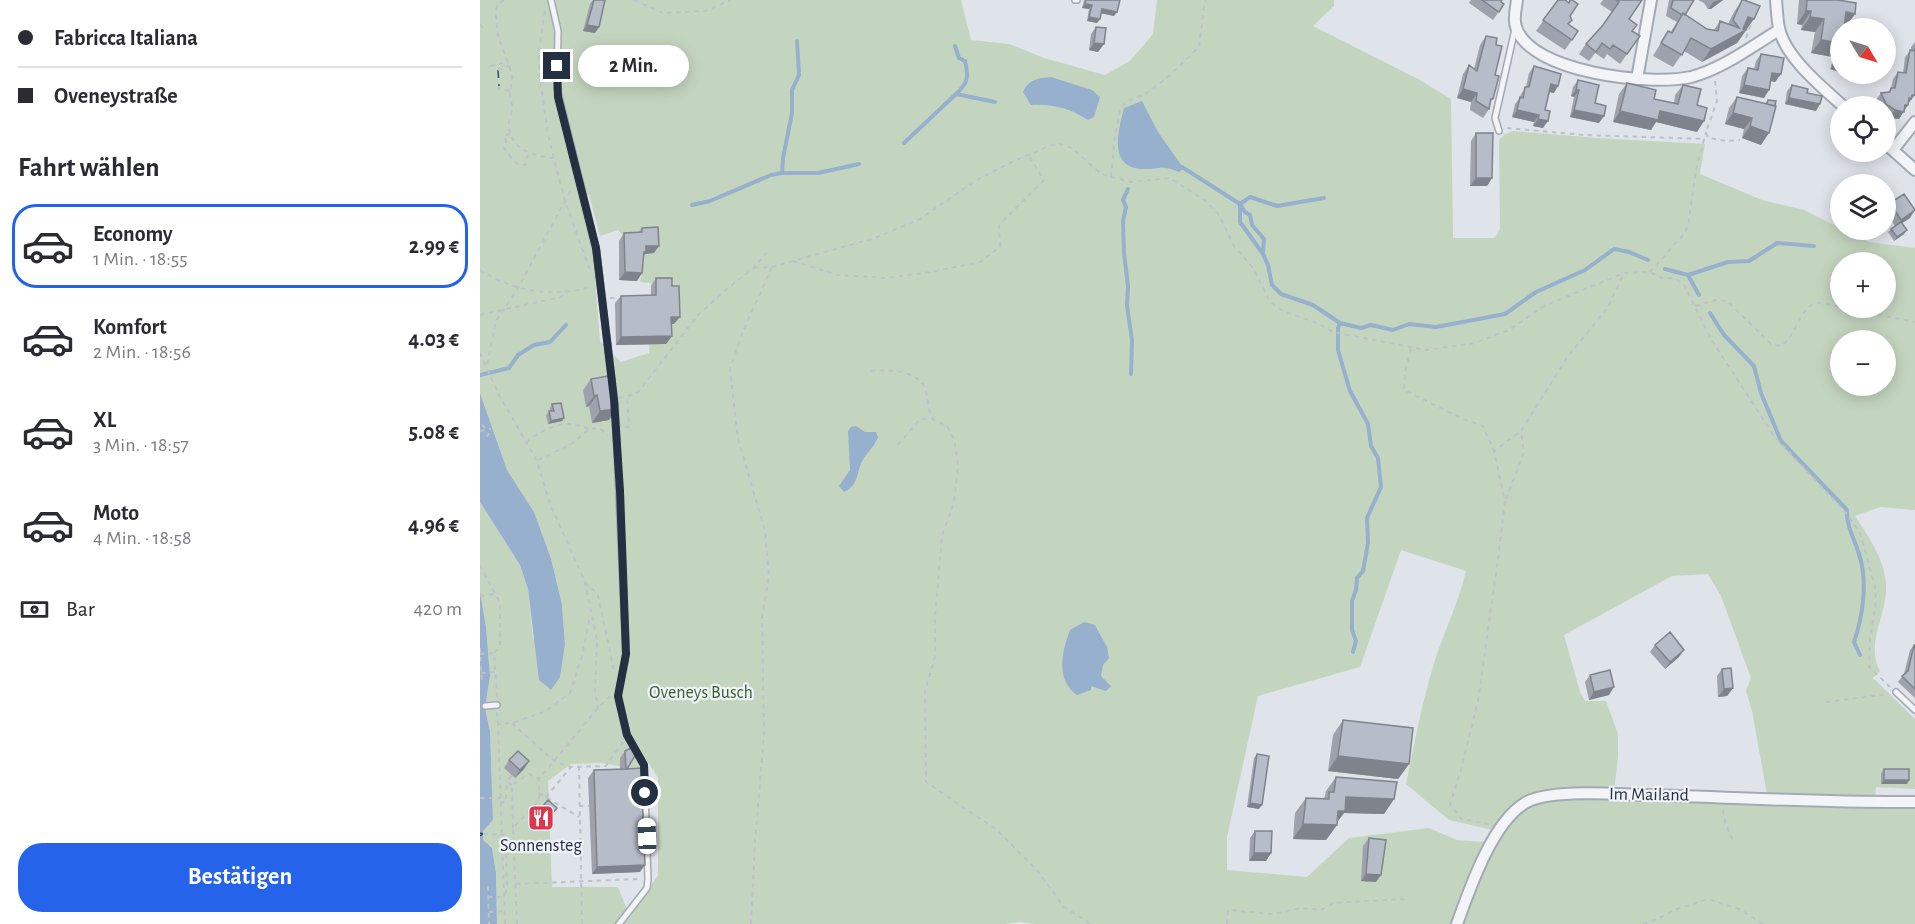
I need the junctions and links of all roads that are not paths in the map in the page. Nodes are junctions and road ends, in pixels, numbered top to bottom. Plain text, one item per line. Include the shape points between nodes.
1 (551, 0) edge
2 (1517, 0) edge
3 (1651, 0) edge
4 (1776, 0) edge
5 (1516, 27) junction
6 (1779, 30) junction
7 (1637, 79) junction
8 (1832, 96) edge
9 (1915, 122) edge
10 (1499, 130) road end
11 (1896, 140) edge
12 (1896, 153) edge
13 (1915, 170) edge
14 (613, 388) edge
15 (614, 399) edge
16 (1896, 692) road end
17 (485, 705) dead end
18 (497, 705) road end
19 (1915, 710) edge
20 (1915, 802) edge
21 (619, 924) edge
22 (1457, 924) edge

1 - 14 lane via 558,31 557,88 596,248
2 - 5 street
3 - 7 street
4 - 6 street
5 - 7 street via 1535,52 1557,63
5 - 10 lane via 1495,118
6 - 7 street via 1691,77
6 - 8 street via 1803,68
9 - 11 street
12 - 13 street
15 - 21 lane via 626,654 618,689 619,704 627,735 644,765 648,879 647,888
16 - 19 lane
17 - 18 lane
20 - 22 street, Im Mailand via 1546,795 1526,803 1497,831

